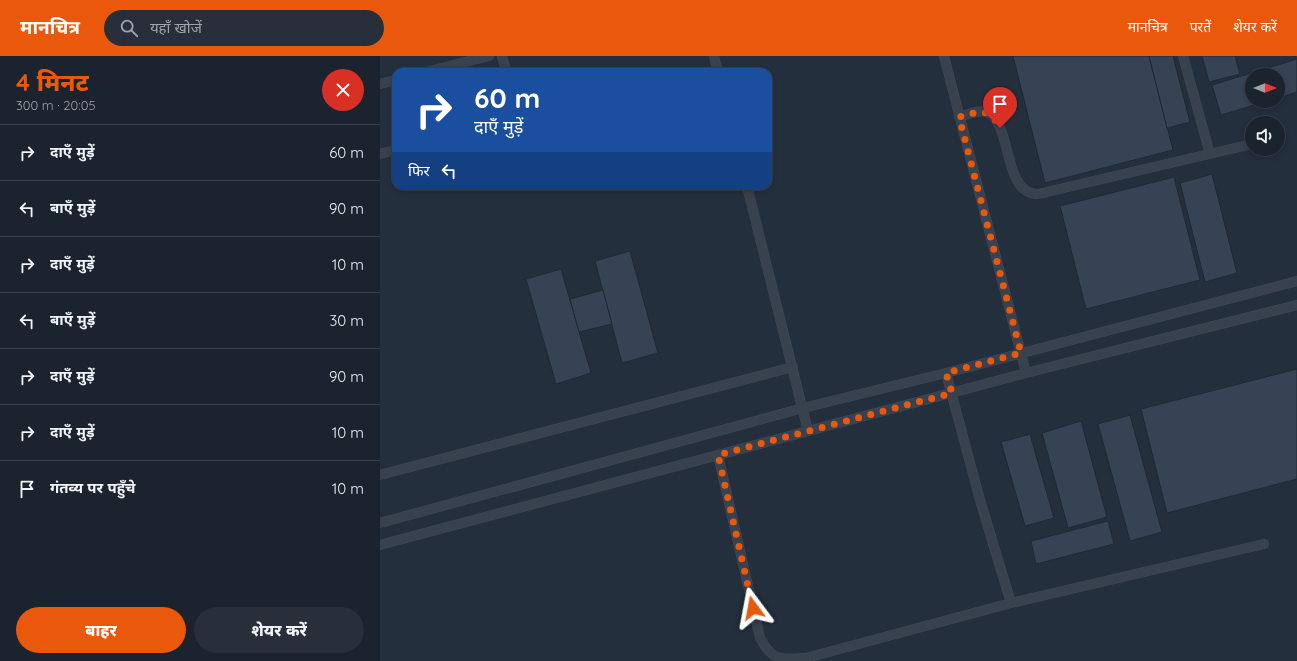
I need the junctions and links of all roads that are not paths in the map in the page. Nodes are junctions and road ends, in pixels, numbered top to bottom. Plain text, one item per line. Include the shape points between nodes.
1 (489, 56) edge
2 (502, 56) edge
3 (714, 56) edge
4 (944, 56) edge
5 (1183, 56) edge
6 (442, 68) edge
7 (505, 68) edge
8 (717, 68) edge
9 (392, 81) edge
10 (380, 84) edge
11 (959, 117) junction
12 (1245, 146) edge
13 (392, 151) edge
14 (380, 154) edge
15 (1210, 154) junction
16 (748, 190) edge
17 (1297, 281) edge
18 (1297, 305) edge
19 (1021, 353) junction
20 (793, 368) junction
21 (946, 373) junction
22 (1026, 373) junction
23 (952, 393) junction
24 (803, 408) junction
25 (808, 431) junction
26 (718, 455) junction
27 (380, 475) edge
28 (380, 523) edge
29 (380, 544) edge
30 (1264, 544) dead end
31 (1011, 603) junction

1 - 6 lane
2 - 7 lane
3 - 8 lane
4 - 11 lane
5 - 15 lane
9 - 10 lane
11 - 15 lane via 987,112 995,118 1015,179 1023,189 1036,194
11 - 19 lane
12 - 15 lane
13 - 14 lane
16 - 20 lane
17 - 19 lane
18 - 22 lane
19 - 21 lane
19 - 22 lane
20 - 24 lane
20 - 27 lane
21 - 23 lane
21 - 24 lane
22 - 23 lane
23 - 25 lane
23 - 31 lane
24 - 25 lane
24 - 28 lane
25 - 26 lane
26 - 29 lane
26 - 31 lane via 760,638 766,650 776,657 806,658
30 - 31 lane

